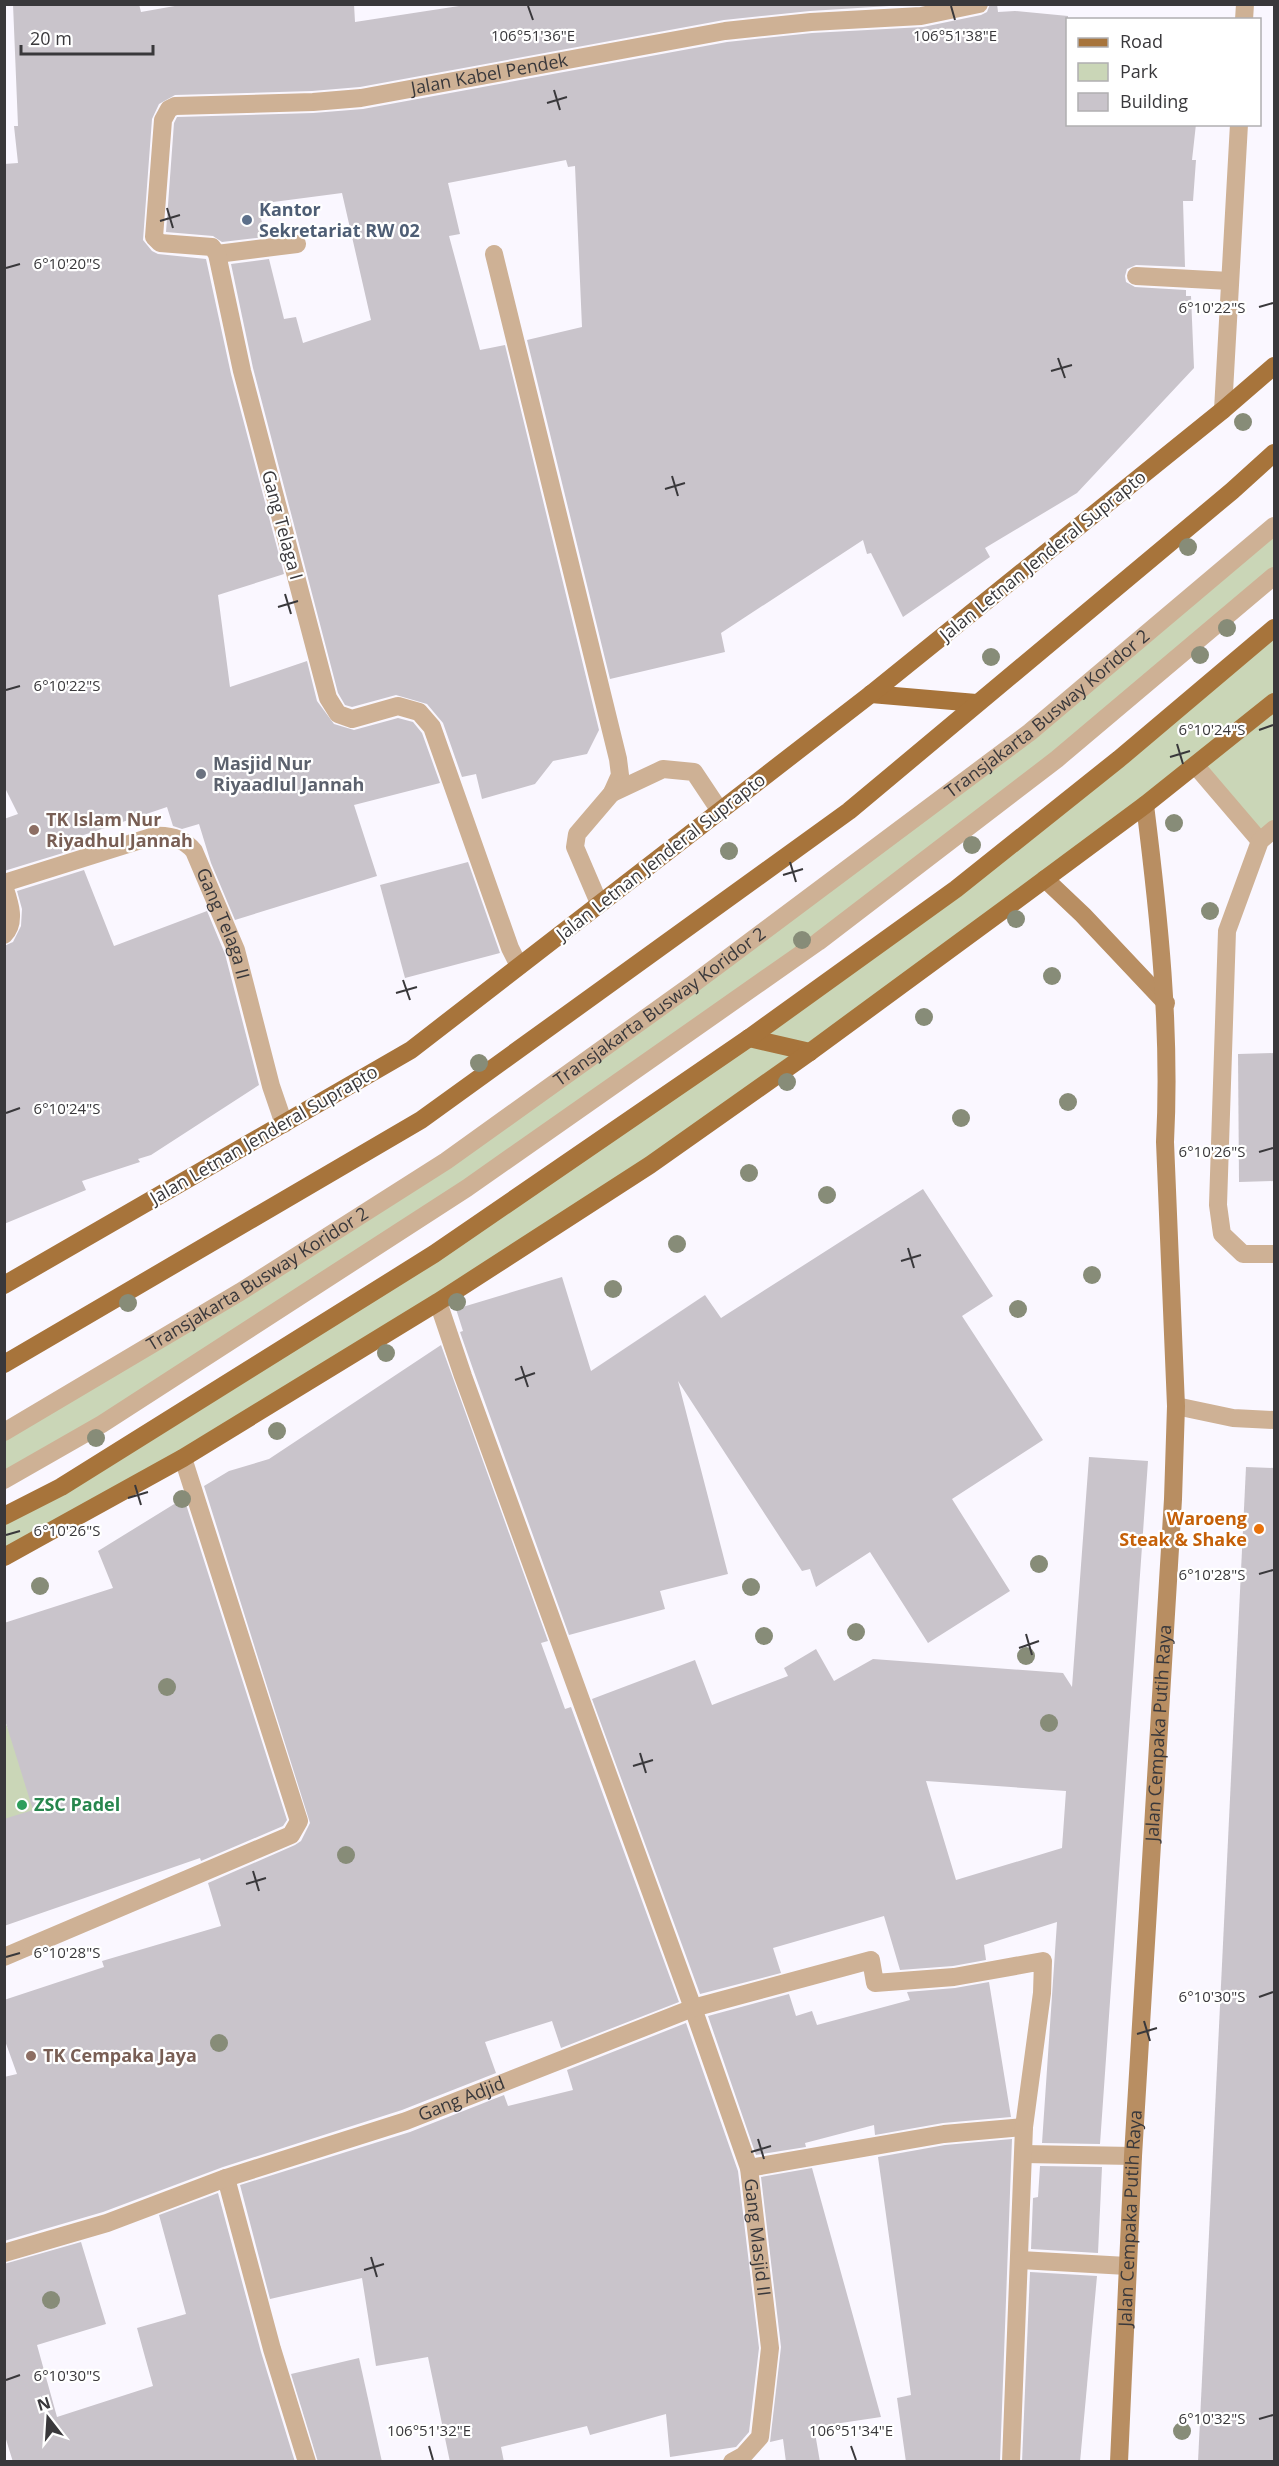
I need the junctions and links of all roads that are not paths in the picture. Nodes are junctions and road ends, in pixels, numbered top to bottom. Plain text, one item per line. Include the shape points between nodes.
1 (978, 4) edge
2 (1239, 126) edge
3 (297, 244) dead end
4 (217, 254) junction
5 (494, 254) dead end
6 (1136, 276) dead end
7 (1230, 280) junction
8 (1275, 366) edge
9 (1223, 410) junction
10 (1275, 453) edge
11 (1275, 526) edge
12 (1275, 576) edge
13 (1275, 628) edge
14 (871, 694) junction
15 (1275, 702) edge
16 (976, 703) junction
17 (1195, 765) junction
18 (612, 793) junction
19 (1145, 805) junction
20 (720, 811) junction
21 (1268, 835) edge
22 (1046, 879) junction
23 (4, 884) edge
24 (599, 903) junction
25 (4, 935) edge
26 (519, 966) junction
27 (1166, 1003) junction
28 (749, 1038) junction
29 (810, 1052) junction
30 (284, 1124) junction
31 (1275, 1254) edge
32 (4, 1285) edge
33 (438, 1302) junction
34 (4, 1364) edge
35 (1176, 1406) junction
36 (1275, 1420) edge
37 (4, 1432) edge
38 (183, 1458) junction
39 (4, 1480) edge
40 (4, 1516) edge
41 (4, 1557) edge
42 (4, 1957) edge
43 (693, 2008) junction
44 (1024, 2127) junction
45 (1024, 2154) junction
46 (1133, 2156) junction
47 (749, 2168) junction
48 (226, 2178) junction
49 (4, 2253) edge
50 (1020, 2260) junction
51 (1127, 2266) junction
52 (307, 2462) edge
53 (732, 2462) edge
54 (1011, 2462) edge
55 (1119, 2462) edge

1 - 4 street, Jalan Kabel Pendek via 921,16 725,31 361,98 175,106 163,120 156,240 212,247
2 - 7 street
3 - 4 street
4 - 26 street, Gang Telaga I via 242,371 328,698 338,714 352,718 398,706 419,712 432,727
5 - 18 street via 618,759 620,775
6 - 7 street
7 - 9 street
8 - 9 main road, Jalan Letnan Jenderal Suprapto
9 - 14 main road, Jalan Letnan Jenderal Suprapto
10 - 16 main road
11 - 37 street, Transjakarta Busway Koridor 2 via 1030,732 693,984 446,1161 240,1292
12 - 39 street, Transjakarta Busway Koridor 2 via 1058,759 818,942 467,1188 102,1424
13 - 28 main road via 956,889
14 - 16 main road
14 - 20 main road, Jalan Letnan Jenderal Suprapto
15 - 17 main road
16 - 34 main road via 849,811 421,1120
17 - 19 main road
17 - 21 street
18 - 20 street via 663,769 694,772
18 - 24 street via 577,834 575,847
19 - 22 main road
19 - 27 street, Jalan Cempaka Putih Raya
20 - 24 main road, Jalan Letnan Jenderal Suprapto
21 - 31 street via 1227,931 1218,1205 1222,1234 1243,1254
22 - 27 street
22 - 29 main road
23 - 25 street via 11,920
23 - 30 street, Gang Telaga II via 154,836 186,842 194,851 229,930
24 - 26 main road, Jalan Letnan Jenderal Suprapto
26 - 30 main road, Jalan Letnan Jenderal Suprapto via 411,1050
27 - 35 street, Jalan Cempaka Putih Raya via 1165,1142
28 - 29 main road
28 - 40 main road via 434,1254 61,1487
29 - 33 main road via 650,1165
30 - 32 main road, Jalan Letnan Jenderal Suprapto
33 - 38 main road
33 - 43 street, Gang Masjid II
35 - 36 street via 1233,1418
35 - 46 street, Jalan Cempaka Putih Raya
38 - 41 main road
38 - 42 street via 299,1821 291,1835
43 - 44 street, Gang Adjid via 871,1960 875,1983 954,1977 1043,1962
43 - 47 street, Gang Masjid II
43 - 48 street, Gang Adjid via 406,2121
44 - 45 street
44 - 47 street via 944,2134
45 - 46 street
45 - 50 street
46 - 51 street, Jalan Cempaka Putih Raya
47 - 53 street, Gang Masjid II via 770,2348 760,2438
48 - 49 street, Gang Adjid via 107,2223
48 - 52 street
50 - 51 street
50 - 54 street
51 - 55 street, Jalan Cempaka Putih Raya

